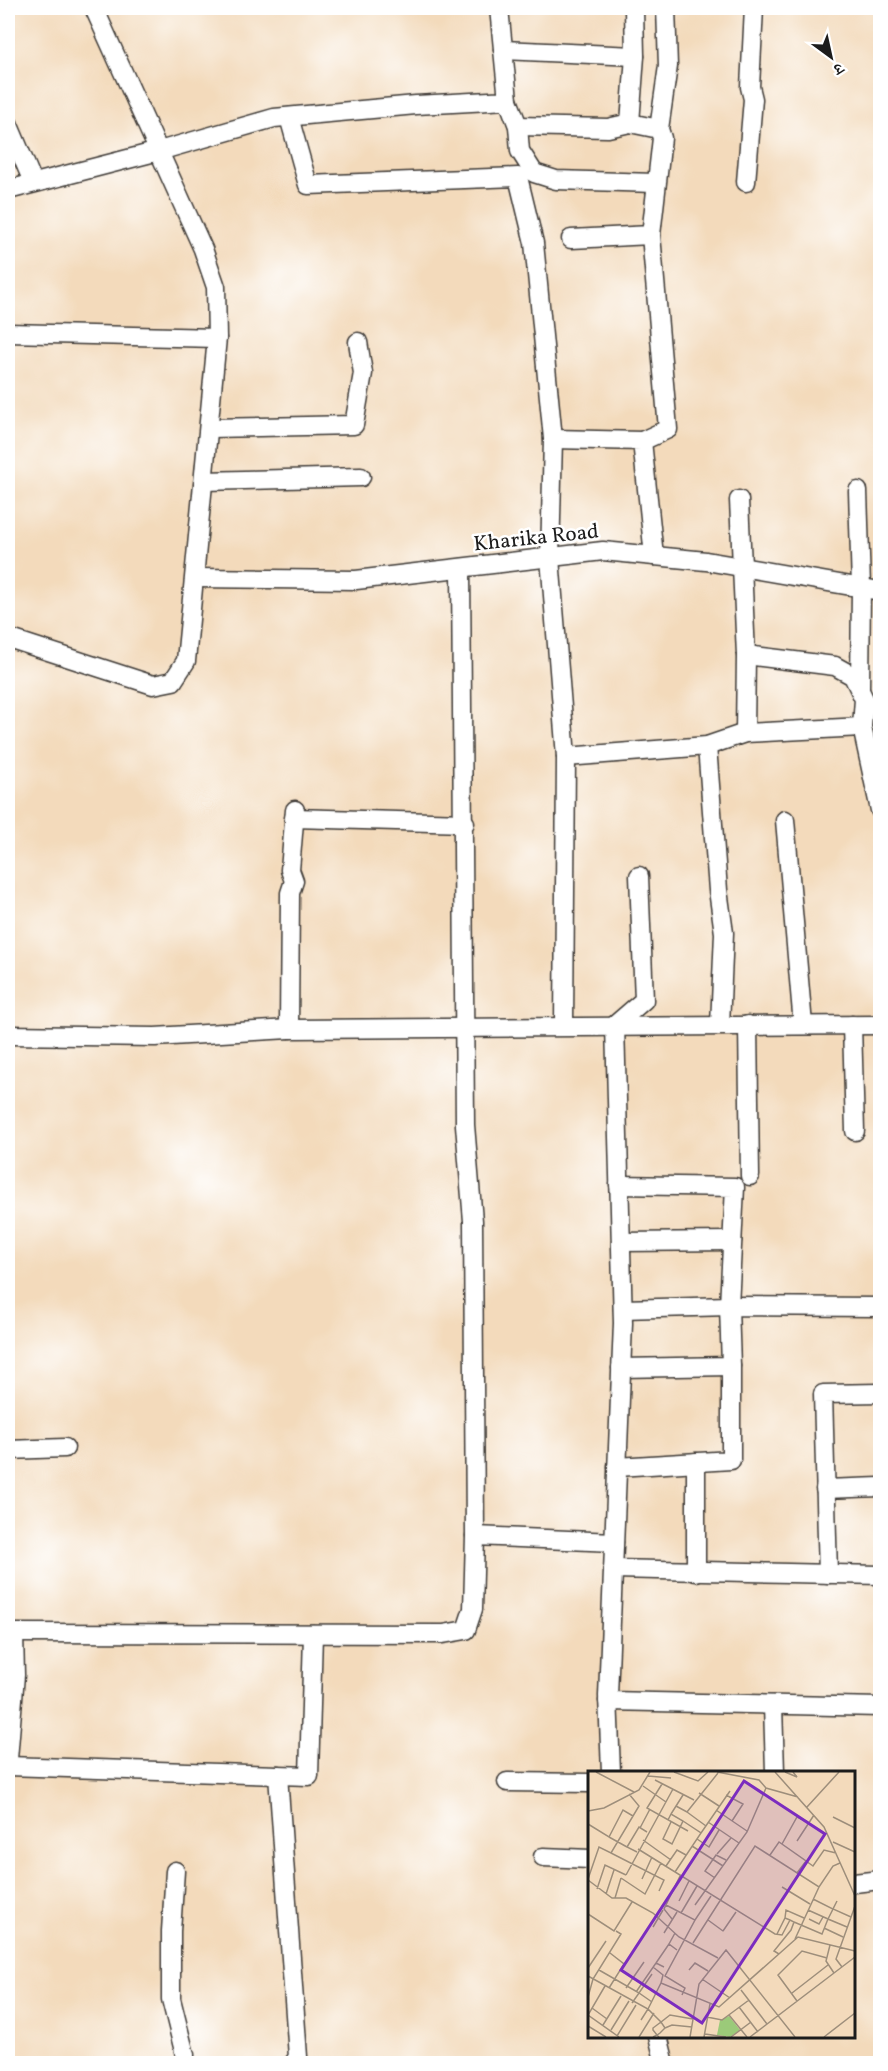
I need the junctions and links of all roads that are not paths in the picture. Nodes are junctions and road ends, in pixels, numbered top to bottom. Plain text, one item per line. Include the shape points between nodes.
1 (94, 8) edge
2 (499, 8) edge
3 (634, 8) edge
4 (666, 8) edge
5 (754, 8) edge
6 (503, 50) junction
7 (635, 56) junction
8 (508, 100) junction
9 (289, 117) junction
10 (8, 123) edge
11 (630, 123) junction
12 (518, 126) junction
13 (659, 129) junction
14 (159, 151) junction
15 (33, 182) junction
16 (746, 182) dead end
17 (655, 183) junction
18 (8, 190) edge
19 (651, 235) junction
20 (571, 239) dead end
21 (8, 333) edge
22 (217, 338) junction
23 (358, 342) dead end
24 (208, 428) junction
25 (553, 439) junction
26 (642, 441) junction
27 (361, 477) dead end
28 (204, 481) junction
29 (858, 491) dead end
30 (739, 500) dead end
31 (654, 556) junction
32 (550, 558) junction
33 (742, 567) junction
34 (461, 568) junction
35 (195, 578) junction
36 (861, 587) junction
37 (880, 591) edge
38 (8, 638) edge
39 (746, 655) junction
40 (860, 688) junction
41 (862, 727) junction
42 (745, 733) junction
43 (707, 746) junction
44 (566, 757) junction
45 (880, 810) edge
46 (785, 820) dead end
47 (465, 823) junction
48 (639, 876) dead end
49 (615, 1025) junction
50 (720, 1025) junction
51 (748, 1025) junction
52 (803, 1025) junction
53 (852, 1025) junction
54 (880, 1025) edge
55 (466, 1026) junction
56 (564, 1026) junction
57 (289, 1029) junction
58 (8, 1035) edge
59 (855, 1131) dead end
60 (750, 1176) dead end
61 (620, 1185) junction
62 (732, 1241) junction
63 (621, 1242) junction
64 (729, 1306) junction
65 (880, 1307) edge
66 (622, 1309) junction
67 (731, 1366) junction
68 (621, 1368) junction
69 (880, 1393) edge
70 (66, 1449) dead end
71 (8, 1450) edge
72 (696, 1462) junction
73 (617, 1467) junction
74 (880, 1487) edge
75 (825, 1489) junction
76 (475, 1536) junction
77 (614, 1542) junction
78 (613, 1569) junction
79 (696, 1572) junction
80 (828, 1574) junction
81 (880, 1575) edge
82 (11, 1633) edge
83 (313, 1634) junction
84 (608, 1701) junction
85 (773, 1705) junction
86 (880, 1707) edge
87 (8, 1759) edge
88 (8, 1767) edge
89 (611, 1771) edge
90 (774, 1771) edge
91 (278, 1775) junction
92 (507, 1782) dead end
93 (588, 1783) edge
94 (543, 1857) dead end
95 (588, 1859) edge
96 (175, 1871) dead end
97 (880, 1880) edge
98 (855, 1883) edge
99 (658, 2038) edge
100 (184, 2064) edge
101 (293, 2064) edge
102 (664, 2064) edge

1 - 14 street
2 - 6 street
3 - 7 street
4 - 13 street via 668,66
5 - 16 street via 750,87 753,99
6 - 7 street
6 - 8 street
7 - 11 street
8 - 9 street
8 - 12 street
9 - 14 street
9 - 25 street via 308,185 519,177 534,243
10 - 15 street
11 - 12 street via 608,128
11 - 13 street
12 - 17 street via 520,151 534,172 556,180
13 - 17 street via 662,138
14 - 15 street
14 - 22 street via 216,287
15 - 18 street
17 - 19 street
19 - 20 street
19 - 26 street via 668,429
21 - 22 street
22 - 24 street
23 - 24 street via 363,373 354,425
24 - 28 street
25 - 26 street
25 - 32 street
26 - 31 street
27 - 28 street
28 - 35 street
29 - 36 street
30 - 33 street
31 - 32 street, Kharika Road via 603,552
31 - 33 street, Kharika Road
32 - 34 street, Kharika Road
32 - 44 street
33 - 36 street, Kharika Road
33 - 39 street
34 - 35 street, Kharika Road via 356,580
34 - 47 street
35 - 38 street via 186,661 173,681 153,685
36 - 37 street, Kharika Road
36 - 40 street
39 - 40 street via 835,666 854,676
39 - 42 street
40 - 41 street via 864,699
41 - 42 street
41 - 45 street
42 - 43 street
43 - 44 street
43 - 50 street via 724,933
44 - 56 street
46 - 52 street
47 - 55 street
47 - 57 street via 295,814 290,870 294,881 290,893
48 - 49 street via 644,1000
49 - 50 street
49 - 56 street
49 - 61 street
50 - 51 street
51 - 52 street
51 - 60 street
52 - 53 street
53 - 54 street
53 - 59 street
55 - 56 street
55 - 57 street
55 - 76 street via 465,1125 473,1221
57 - 58 street via 155,1037
61 - 62 street via 735,1187
61 - 63 street
62 - 63 street
62 - 64 street
63 - 66 street
64 - 65 street
64 - 66 street
64 - 67 street
66 - 68 street
67 - 68 street
67 - 72 street via 731,1460
68 - 73 street
69 - 75 street via 823,1394
70 - 71 street
72 - 73 street
72 - 79 street
73 - 77 street
74 - 75 street
75 - 80 street
76 - 77 street
76 - 83 street via 474,1608 466,1630 443,1634
77 - 78 street
78 - 79 street
78 - 84 street
79 - 80 street
80 - 81 street
82 - 83 street
82 - 87 street via 15,1675
83 - 91 street via 309,1776
84 - 85 street
84 - 89 street
85 - 86 street
85 - 90 street
88 - 91 street
91 - 101 street via 298,2056
92 - 93 street
94 - 95 street
96 - 100 street via 171,1999
97 - 98 street
99 - 102 street

